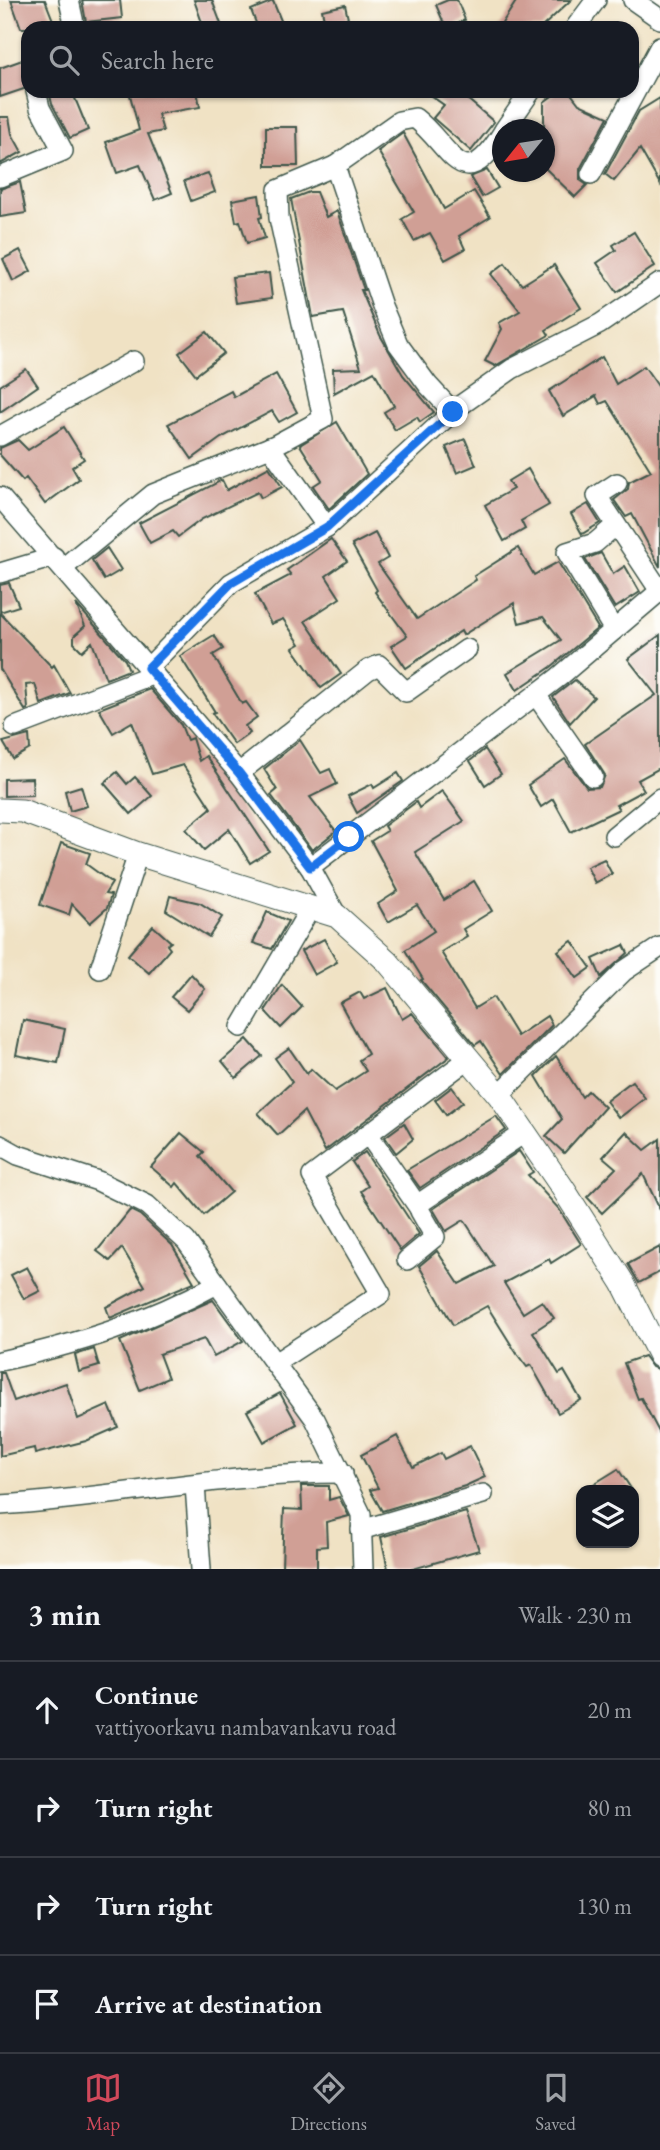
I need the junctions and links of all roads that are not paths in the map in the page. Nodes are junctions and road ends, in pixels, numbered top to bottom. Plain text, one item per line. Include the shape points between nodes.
1 (69, 0) edge
2 (596, 0) edge
3 (633, 0) edge
4 (660, 19) edge
5 (74, 21) edge
6 (580, 21) edge
7 (660, 46) edge
8 (639, 85) edge
9 (38, 98) edge
10 (526, 98) edge
11 (632, 98) edge
12 (511, 119) edge
13 (492, 150) edge
14 (335, 166) junction
15 (591, 174) dead end
16 (0, 177) edge
17 (658, 289) edge
18 (134, 362) dead end
19 (453, 412) junction
20 (0, 436) edge
21 (270, 447) junction
22 (617, 483) dead end
23 (0, 497) edge
24 (616, 525) junction
25 (327, 527) junction
26 (59, 563) junction
27 (0, 573) edge
28 (656, 594) edge
29 (660, 617) edge
30 (614, 630) junction
31 (467, 649) dead end
32 (151, 671) junction
33 (536, 695) junction
34 (15, 727) dead end
35 (239, 773) junction
36 (593, 777) dead end
37 (660, 798) edge
38 (0, 810) edge
39 (614, 835) dead end
40 (138, 854) junction
41 (310, 867) junction
42 (311, 907) junction
43 (337, 916) junction
44 (660, 947) edge
45 (100, 969) dead end
46 (241, 1027) dead end
47 (467, 1060) junction
48 (499, 1096) junction
49 (524, 1133) junction
50 (368, 1134) junction
51 (0, 1145) edge
52 (419, 1208) junction
53 (407, 1260) dead end
54 (216, 1284) junction
55 (660, 1356) edge
56 (0, 1361) edge
57 (275, 1363) junction
58 (343, 1473) junction
59 (195, 1485) junction
60 (484, 1494) dead end
61 (0, 1505) edge
62 (361, 1530) junction
63 (201, 1569) edge
64 (363, 1569) edge

1 - 5 street
2 - 6 street
3 - 4 street
7 - 8 street
9 - 16 street via 63,151
10 - 12 street
11 - 15 street
13 - 14 street via 476,165 466,166 445,153 432,131 415,118 399,121
14 - 19 street via 398,344
14 - 21 street via 278,190 279,218 323,419
17 - 19 street via 512,369
18 - 20 street
19 - 25 street
21 - 25 street
21 - 26 street via 152,494
22 - 24 street via 597,496
23 - 26 street
24 - 28 street
24 - 30 street via 596,543 567,552
25 - 32 street via 231,583
26 - 27 street
26 - 32 street
28 - 29 street
28 - 30 street
30 - 33 street
31 - 35 street via 406,692 379,666 368,670
32 - 34 street
32 - 35 street
33 - 36 street
33 - 41 street
35 - 41 street
37 - 39 street
38 - 40 street via 22,811
40 - 42 street
40 - 45 street
41 - 43 street
42 - 43 street
42 - 46 street
43 - 47 street via 387,961
44 - 48 street via 624,971
47 - 48 street
47 - 50 street
48 - 49 street
49 - 52 street via 422,1201
49 - 55 street via 622,1283
50 - 52 street
50 - 57 street via 312,1176 381,1294
51 - 54 street via 98,1181 147,1205 186,1241
52 - 53 street via 435,1237
54 - 56 street via 98,1338
54 - 57 street
57 - 58 street via 315,1419
58 - 59 street via 264,1475
58 - 62 street via 360,1514
59 - 61 street
59 - 63 street
60 - 62 street
62 - 64 street

